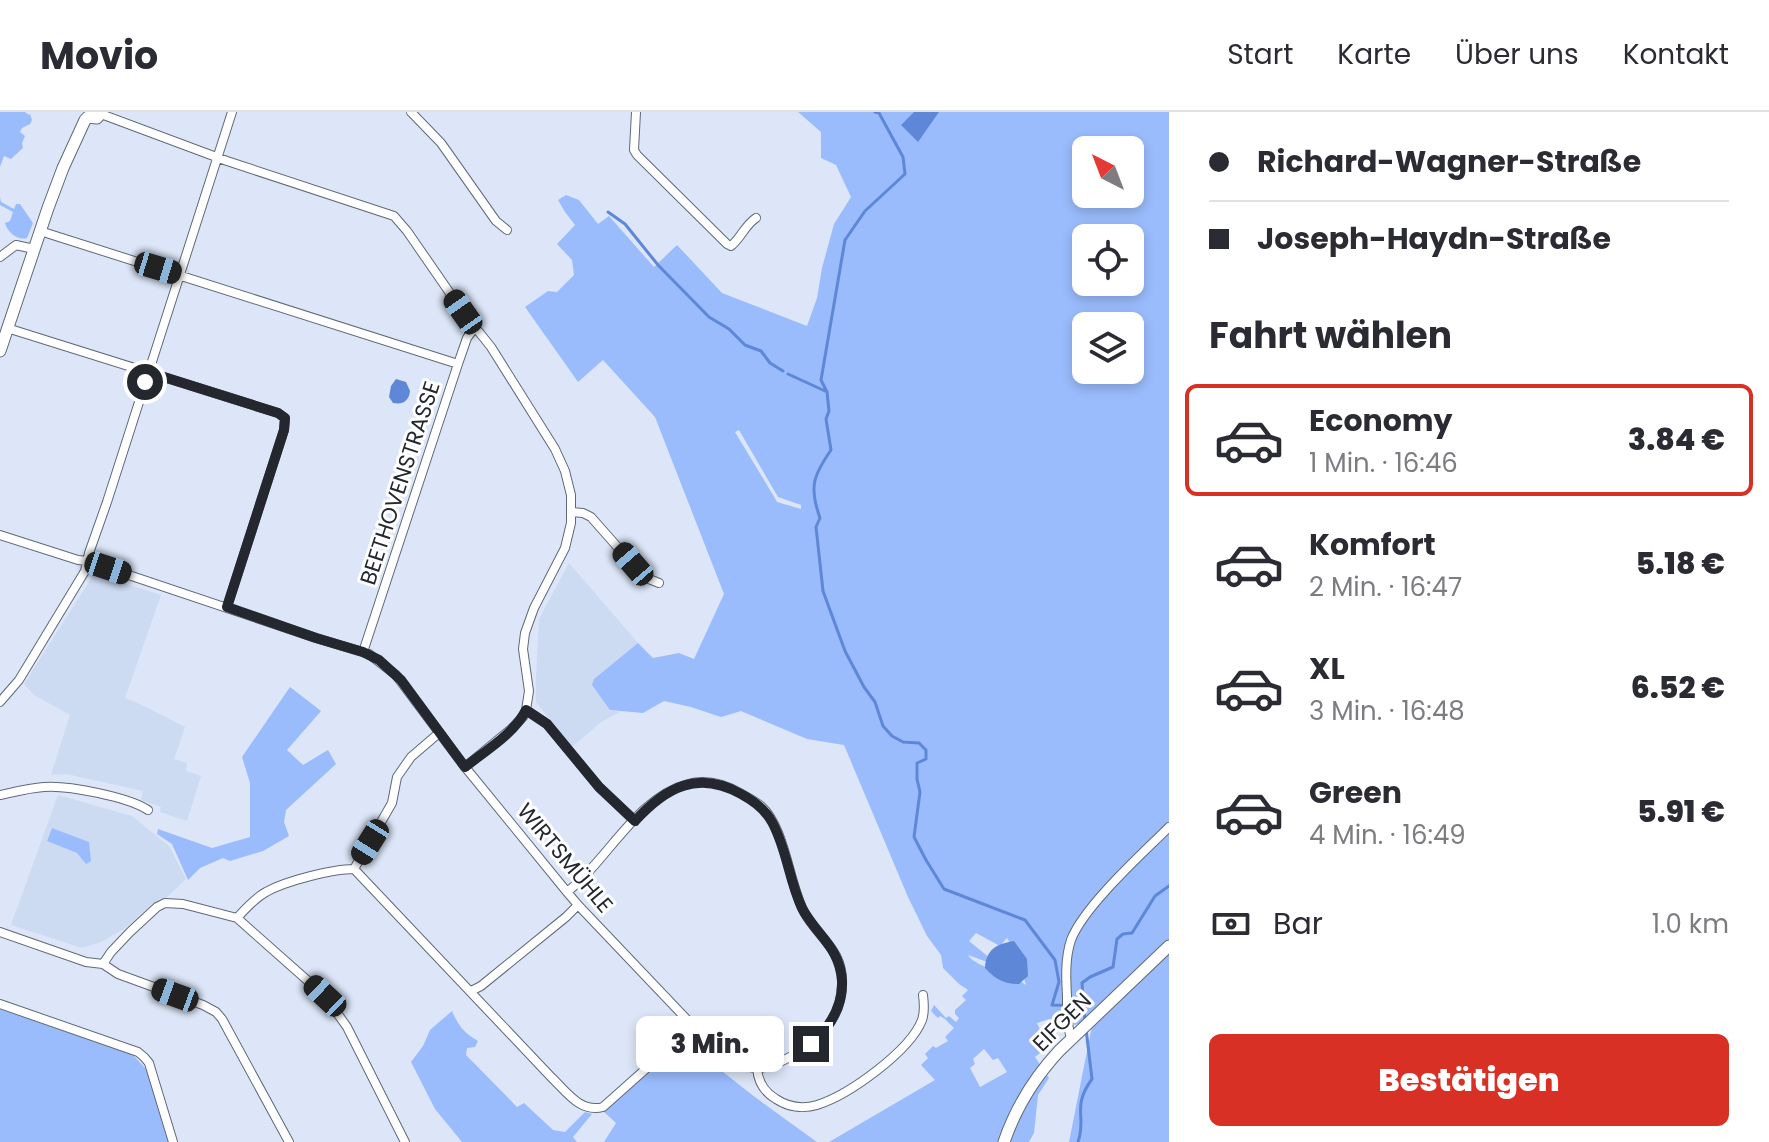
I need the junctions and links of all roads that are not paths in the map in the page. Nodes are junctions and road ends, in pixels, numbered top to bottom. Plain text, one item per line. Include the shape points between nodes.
1 (232, 112) edge
2 (411, 112) edge
3 (636, 112) edge
4 (102, 113) edge
5 (86, 114) edge
6 (218, 157) junction
7 (756, 218) dead end
8 (507, 230) dead end
9 (40, 231) junction
10 (34, 249) junction
11 (0, 257) edge
12 (180, 275) junction
13 (475, 327) junction
14 (7, 328) junction
15 (0, 351) edge
16 (458, 364) junction
17 (148, 372) junction
18 (572, 512) junction
19 (0, 535) edge
20 (87, 561) junction
21 (659, 583) dead end
22 (227, 607) junction
23 (363, 652) junction
24 (0, 702) edge
25 (526, 710) junction
26 (439, 733) junction
27 (465, 767) junction
28 (0, 795) edge
29 (148, 810) dead end
30 (635, 821) junction
31 (1169, 827) edge
32 (354, 869) junction
33 (567, 892) junction
34 (578, 905) junction
35 (237, 918) junction
36 (0, 932) edge
37 (1169, 946) edge
38 (103, 964) junction
39 (471, 991) junction
40 (923, 995) dead end
41 (0, 1004) edge
42 (694, 1026) junction
43 (1073, 1037) junction
44 (757, 1068) junction
45 (173, 1142) edge
46 (289, 1142) edge
47 (405, 1142) edge
48 (1004, 1142) edge

1 - 6 street
2 - 8 street
3 - 7 street via 637,155 727,244 734,244
4 - 5 main road via 95,118
4 - 6 street
5 - 9 main road
6 - 12 street
6 - 13 street via 394,216
9 - 10 main road
9 - 12 street
10 - 11 street via 16,245
10 - 14 main road
12 - 16 street
12 - 17 street
13 - 16 street, BEETHOVENSTRASSE
13 - 18 street via 555,449 569,483
14 - 15 main road
14 - 17 street
16 - 23 street, BEETHOVENSTRASSE
17 - 20 street
17 - 22 street via 285,418
18 - 21 street via 591,517 644,577
18 - 25 street via 565,548 525,633
19 - 20 street, WIRTSMÜHLE
20 - 22 street, WIRTSMÜHLE
20 - 24 street
22 - 23 street, WIRTSMÜHLE
23 - 26 street, WIRTSMÜHLE via 396,675
25 - 27 street
25 - 30 street via 547,724
26 - 27 street, WIRTSMÜHLE
26 - 32 street via 397,777 392,803
27 - 33 street, WIRTSMÜHLE
28 - 29 street via 60,787
30 - 33 street
30 - 44 street via 656,799 678,787 710,783 727,786 761,806 774,825 800,902 834,951 842,985 834,1018 818,1038 770,1067
31 - 43 street via 1075,932 1066,977
32 - 35 street via 266,892
32 - 39 street
33 - 34 street, WIRTSMÜHLE
34 - 39 street
34 - 42 street, WIRTSMÜHLE
35 - 38 street via 165,903
35 - 47 street via 334,1008
36 - 38 street
37 - 43 main road, EIFGEN
38 - 46 street via 216,1012
39 - 42 street via 575,1101 592,1109 603,1107
40 - 44 street via 924,1017 908,1041 870,1076 825,1101 805,1107 785,1104 764,1089
41 - 45 street via 138,1052 149,1063
42 - 44 street, WIRTSMÜHLE via 726,1058
43 - 48 main road, EIFGEN via 1028,1090

